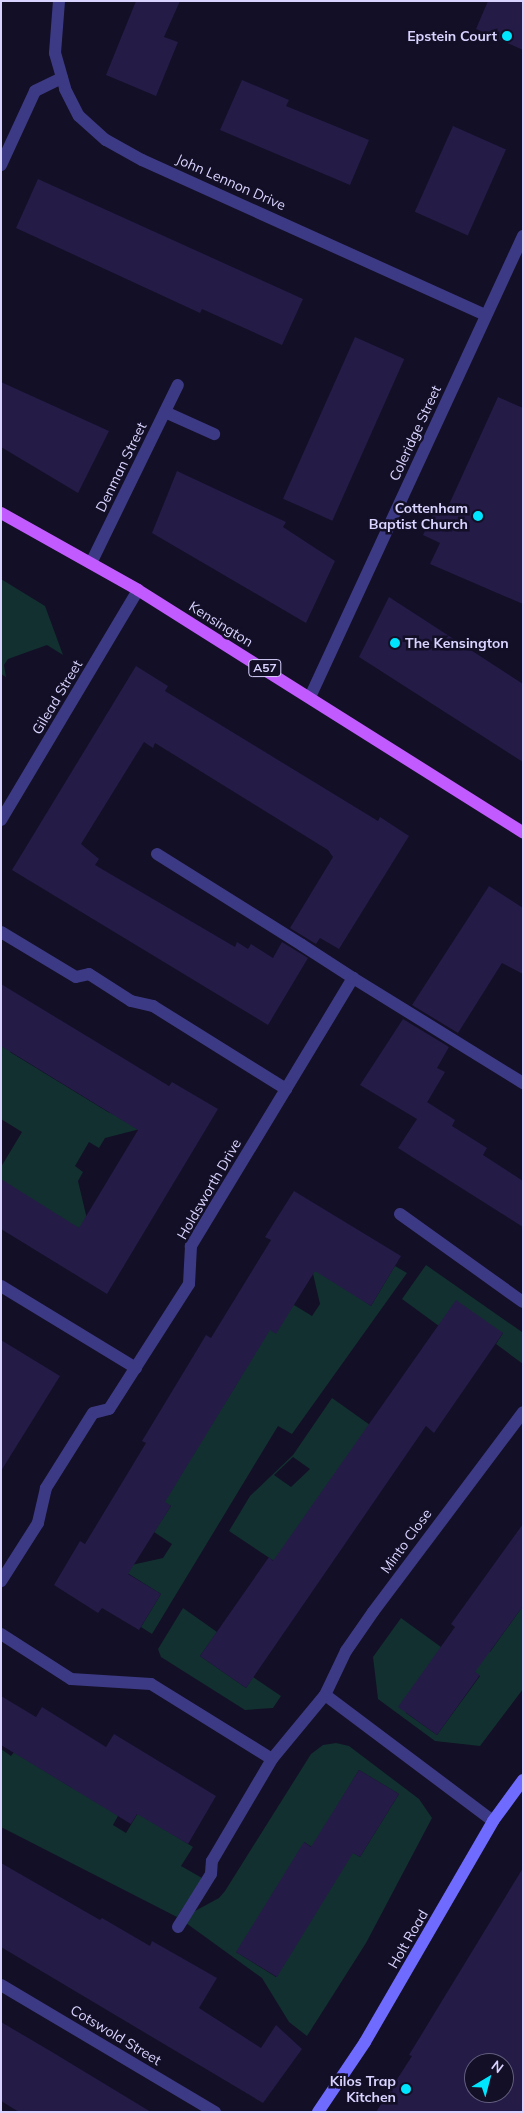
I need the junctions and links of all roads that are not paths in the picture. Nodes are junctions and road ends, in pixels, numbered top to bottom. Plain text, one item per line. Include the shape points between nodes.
1 (59, 1) edge
2 (62, 78) junction
3 (1, 165) edge
4 (523, 236) edge
5 (486, 316) junction
6 (178, 385) dead end
7 (165, 412) junction
8 (214, 434) dead end
9 (1, 513) edge
10 (91, 563) junction
11 (138, 590) junction
12 (310, 696) junction
13 (1, 820) edge
14 (522, 829) edge
15 (157, 854) dead end
16 (1, 932) edge
17 (353, 978) junction
18 (523, 1083) edge
19 (286, 1089) junction
20 (400, 1214) dead end
21 (1, 1286) edge
22 (523, 1302) edge
23 (136, 1368) junction
24 (523, 1412) edge
25 (1, 1581) edge
26 (1, 1634) edge
27 (325, 1695) junction
28 (272, 1759) junction
29 (523, 1780) edge
30 (493, 1821) junction
31 (178, 1927) dead end
32 (1, 1984) edge
33 (215, 2112) edge
34 (318, 2112) edge

1 - 2 street, John Lennon Drive via 55,53
2 - 3 street via 35,91
2 - 5 street, John Lennon Drive via 79,116 106,140 142,160
4 - 5 street, Coleridge Street
5 - 12 street, Coleridge Street
6 - 7 street, Denman Street
7 - 8 street
7 - 10 street, Denman Street
9 - 10 main road, Kensington / A57
10 - 11 main road, Kensington / A57
11 - 12 main road, Kensington / A57
11 - 13 street, Gilead Street
12 - 14 main road, Kensington / A57
15 - 17 street
16 - 19 street via 76,976 90,974 131,1001 153,1006
17 - 18 street
17 - 19 street, Holdsworth Drive
19 - 23 street, Holdsworth Drive via 191,1246 189,1284
20 - 22 street
21 - 23 street
23 - 25 street, Holdsworth Drive via 110,1409 93,1414 46,1488 38,1523
24 - 27 street, Minto Close via 380,1602 346,1651
26 - 28 street via 71,1679 151,1684
27 - 28 street, Minto Close
27 - 30 street
28 - 31 street, Minto Close via 212,1861 211,1874
29 - 30 main road, Holt Road
30 - 34 main road, Holt Road via 365,2042
32 - 33 street, Cotswold Street

